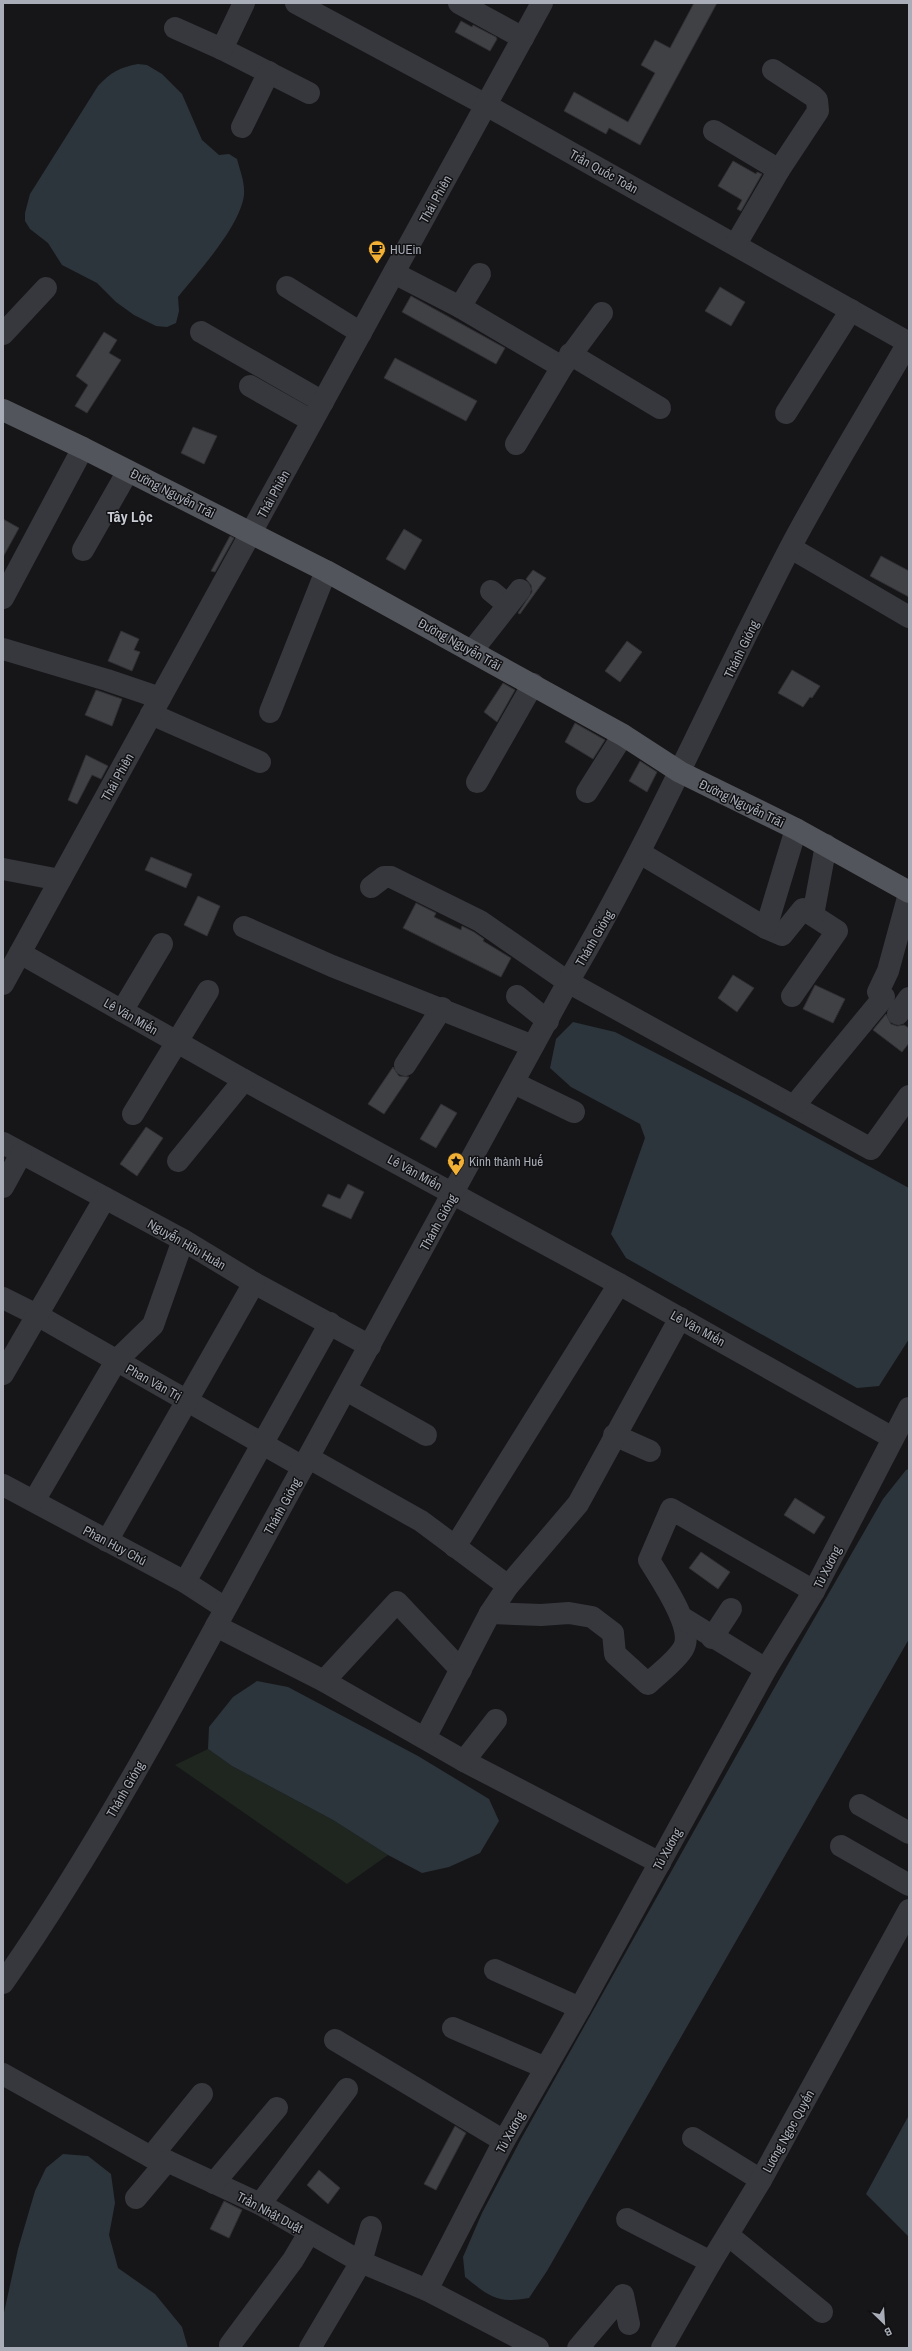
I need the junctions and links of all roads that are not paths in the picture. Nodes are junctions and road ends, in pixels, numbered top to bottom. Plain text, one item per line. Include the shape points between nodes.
1 (244, 3) edge
2 (296, 3) edge
3 (459, 3) edge
4 (542, 3) edge
5 (175, 28) dead end
6 (523, 38) junction
7 (222, 49) junction
8 (774, 70) dead end
9 (269, 72) junction
10 (309, 93) dead end
11 (486, 105) junction
12 (242, 127) dead end
13 (714, 131) dead end
14 (778, 170) junction
15 (736, 244) junction
16 (394, 273) junction
17 (480, 274) dead end
18 (287, 287) dead end
19 (46, 288) dead end
20 (460, 308) junction
21 (851, 310) junction
22 (602, 313) dead end
23 (201, 332) dead end
24 (361, 333) junction
25 (3, 334) edge
26 (908, 343) edge
27 (566, 361) junction
28 (250, 386) dead end
29 (323, 402) junction
30 (660, 408) dead end
31 (3, 410) edge
32 (786, 413) dead end
33 (312, 421) junction
34 (516, 444) dead end
35 (83, 448) junction
36 (128, 471) junction
37 (251, 533) junction
38 (790, 548) junction
39 (83, 550) dead end
40 (326, 571) junction
41 (491, 591) dead end
42 (3, 598) edge
43 (909, 617) edge
44 (3, 649) edge
45 (472, 651) junction
46 (534, 684) junction
47 (156, 706) junction
48 (270, 712) dead end
49 (623, 735) junction
50 (260, 762) dead end
51 (680, 772) junction
52 (477, 782) dead end
53 (587, 792) dead end
54 (796, 829) junction
55 (826, 845) junction
56 (640, 853) junction
57 (3, 869) edge
58 (60, 880) junction
59 (370, 887) dead end
60 (909, 893) edge
61 (813, 915) junction
62 (244, 927) dead end
63 (766, 928) junction
64 (162, 944) dead end
65 (20, 952) junction
66 (568, 982) junction
67 (3, 984) edge
68 (208, 992) dead end
69 (517, 996) dead end
70 (792, 996) dead end
71 (442, 1008) junction
72 (122, 1011) junction
73 (548, 1022) junction
74 (178, 1042) junction
75 (533, 1046) junction
76 (405, 1065) dead end
77 (244, 1080) junction
78 (514, 1083) junction
79 (909, 1096) edge
80 (794, 1106) junction
81 (574, 1112) dead end
82 (133, 1114) dead end
83 (3, 1142) edge
84 (21, 1154) junction
85 (178, 1162) dead end
86 (3, 1188) edge
87 (454, 1194) junction
88 (105, 1198) junction
89 (183, 1240) junction
90 (254, 1283) junction
91 (619, 1284) junction
92 (3, 1298) edge
93 (37, 1314) junction
94 (680, 1318) junction
95 (330, 1323) junction
96 (370, 1346) junction
97 (116, 1361) junction
98 (3, 1374) edge
99 (346, 1390) junction
100 (187, 1400) junction
101 (909, 1408) edge
102 (426, 1434) dead end
103 (614, 1435) junction
104 (893, 1438) junction
105 (264, 1444) junction
106 (650, 1451) dead end
107 (306, 1462) junction
108 (3, 1485) edge
109 (34, 1501) junction
110 (107, 1541) junction
111 (455, 1548) junction
112 (185, 1582) junction
113 (508, 1586) junction
114 (814, 1591) junction
115 (731, 1609) dead end
116 (490, 1613) junction
117 (221, 1617) junction
118 (681, 1617) junction
119 (712, 1638) junction
120 (766, 1669) junction
121 (461, 1670) junction
122 (324, 1681) junction
123 (496, 1720) dead end
124 (425, 1738) junction
125 (464, 1760) junction
126 (860, 1805) dead end
127 (909, 1833) edge
128 (841, 1846) dead end
129 (660, 1863) junction
130 (909, 1885) edge
131 (909, 1910) edge
132 (496, 1970) dead end
133 (3, 1983) edge
134 (580, 2008) junction
135 (453, 2028) dead end
136 (335, 2040) dead end
137 (546, 2068) junction
138 (3, 2074) edge
139 (347, 2089) dead end
140 (202, 2094) dead end
141 (277, 2108) dead end
142 (693, 2138) dead end
143 (504, 2141) junction
144 (159, 2159) junction
145 (761, 2180) junction
146 (214, 2183) junction
147 (136, 2198) dead end
148 (260, 2204) junction
149 (627, 2219) dead end
150 (371, 2227) dead end
151 (309, 2233) junction
152 (728, 2235) junction
153 (361, 2262) junction
154 (711, 2262) junction
155 (427, 2290) junction
156 (822, 2312) dead end
157 (629, 2324) dead end
158 (230, 2345) dead end
159 (310, 2348) edge
160 (538, 2348) edge
161 (578, 2348) edge
162 (662, 2348) edge

1 - 7 street
2 - 11 street, Trần Quốc Toản
3 - 6 street
4 - 6 street, Thái Phiên
5 - 7 street
6 - 11 street, Thái Phiên
7 - 9 street
8 - 14 street via 813,96 818,106 818,111
9 - 10 street
9 - 12 street
11 - 15 street, Trần Quốc Toản
11 - 16 street, Thái Phiên
13 - 14 street
14 - 15 street
15 - 21 street, Trần Quốc Toản
16 - 20 street
16 - 24 street, Thái Phiên
17 - 20 street
18 - 24 street
19 - 25 street
20 - 27 street
21 - 26 street, Trần Quốc Toản
21 - 32 street
22 - 27 street
23 - 29 street
24 - 29 street, Thái Phiên
26 - 38 street, Thánh Gióng
27 - 30 street
27 - 34 street
28 - 33 street
29 - 33 street, Thái Phiên
31 - 35 main road, Đường Nguyễn Trãi
33 - 37 street, Thái Phiên
35 - 36 main road, Đường Nguyễn Trãi
35 - 42 street
36 - 37 main road, Đường Nguyễn Trãi
36 - 39 street
37 - 40 main road, Đường Nguyễn Trãi
37 - 47 street, Thái Phiên
38 - 43 street
38 - 51 street, Thánh Gióng
40 - 45 main road, Đường Nguyễn Trãi
40 - 48 street
41 - 45 street via 514,597
44 - 47 street via 107,680
45 - 46 main road, Đường Nguyễn Trãi
46 - 49 main road, Đường Nguyễn Trãi
46 - 52 street
47 - 50 street
47 - 58 street, Thái Phiên
49 - 51 main road, Đường Nguyễn Trãi
49 - 53 street
51 - 54 main road, Đường Nguyễn Trãi
51 - 56 street, Thánh Gióng
54 - 55 main road, Đường Nguyễn Trãi
54 - 63 street
55 - 60 main road, Đường Nguyễn Trãi
55 - 61 street
56 - 63 street
56 - 66 street, Thánh Gióng via 607,917
57 - 58 street
58 - 65 street, Thái Phiên
59 - 66 street via 384,877 391,876 480,921
60 - 80 street via 888,971 878,992 884,997
61 - 63 street via 803,909 782,935
61 - 70 street via 837,931
62 - 71 street via 332,966
64 - 72 street
65 - 67 street, Thái Phiên
65 - 72 street, Lê Văn Miến
66 - 73 street, Thánh Gióng
66 - 80 street
68 - 74 street
69 - 73 street
71 - 75 street
71 - 76 street
72 - 74 street, Lê Văn Miến
73 - 75 street, Thánh Gióng
74 - 77 street, Lê Văn Miến
74 - 82 street
75 - 78 street, Thánh Gióng
77 - 85 street
77 - 87 street, Lê Văn Miến
78 - 81 street
78 - 87 street, Thánh Gióng
79 - 80 street via 871,1149
83 - 84 street, Nguyễn Hữu Huân
84 - 86 street
84 - 88 street, Nguyễn Hữu Huân
87 - 91 street, Lê Văn Miến
87 - 96 street, Thánh Gióng
88 - 89 street, Nguyễn Hữu Huân
88 - 93 street
89 - 90 street, Nguyễn Hữu Huân
89 - 97 street via 153,1325
90 - 95 street, Nguyễn Hữu Huân
90 - 100 street
91 - 94 street, Lê Văn Miến
91 - 111 street
92 - 93 street, Phan Văn Trị
93 - 97 street, Phan Văn Trị
93 - 98 street
94 - 103 street
94 - 104 street, Lê Văn Miến
95 - 96 street, Nguyễn Hữu Huân
95 - 105 street
96 - 99 street, Thánh Gióng
97 - 100 street, Phan Văn Trị
97 - 109 street
99 - 102 street
99 - 107 street, Thánh Gióng
100 - 105 street, Phan Văn Trị
100 - 110 street
101 - 104 street, Tú Xương
103 - 106 street
103 - 113 street via 578,1504
104 - 114 street, Tú Xương
105 - 107 street, Phan Văn Trị
105 - 112 street
107 - 111 street, Phan Văn Trị via 421,1521
107 - 117 street, Thánh Gióng
108 - 109 street, Phan Huy Chú
109 - 110 street, Phan Huy Chú
110 - 112 street, Phan Huy Chú
111 - 113 street, Phan Văn Trị
112 - 117 street, Phan Huy Chú
113 - 116 street
114 - 118 street via 671,1509 649,1560
114 - 120 street, Tú Xương
115 - 119 street
116 - 118 street via 540,1615 569,1612 592,1617 613,1633 615,1654 648,1684 683,1648 687,1635
116 - 121 street
117 - 122 street, Phan Huy Chú
117 - 133 street, Thánh Gióng via 118,1804 30,1945
118 - 119 street
119 - 120 street
120 - 129 street, Tú Xương
121 - 122 street via 397,1602
121 - 124 street
122 - 124 street, Phan Huy Chú
123 - 125 street
124 - 125 street, Phan Huy Chú
125 - 129 street, Phan Huy Chú
126 - 127 street
128 - 130 street
129 - 134 street, Tú Xương
131 - 145 street, Lương Ngọc Quyến
132 - 134 street
134 - 137 street, Tú Xương
135 - 137 street
136 - 143 street
137 - 143 street, Tú Xương
138 - 144 street, Trần Nhật Duật
139 - 148 street
140 - 144 street
141 - 146 street
142 - 145 street
143 - 155 street, Tú Xương
144 - 146 street, Trần Nhật Duật
144 - 147 street
145 - 152 street, Lương Ngọc Quyến
146 - 148 street, Trần Nhật Duật
148 - 151 street, Trần Nhật Duật
149 - 154 street
150 - 153 street
151 - 153 street, Trần Nhật Duật
151 - 158 street via 293,2260
152 - 154 street, Lương Ngọc Quyến
152 - 156 street
153 - 155 street, Trần Nhật Duật
153 - 159 street
154 - 162 street, Lương Ngọc Quyến
155 - 160 street, Trần Nhật Duật
157 - 161 street via 623,2295

